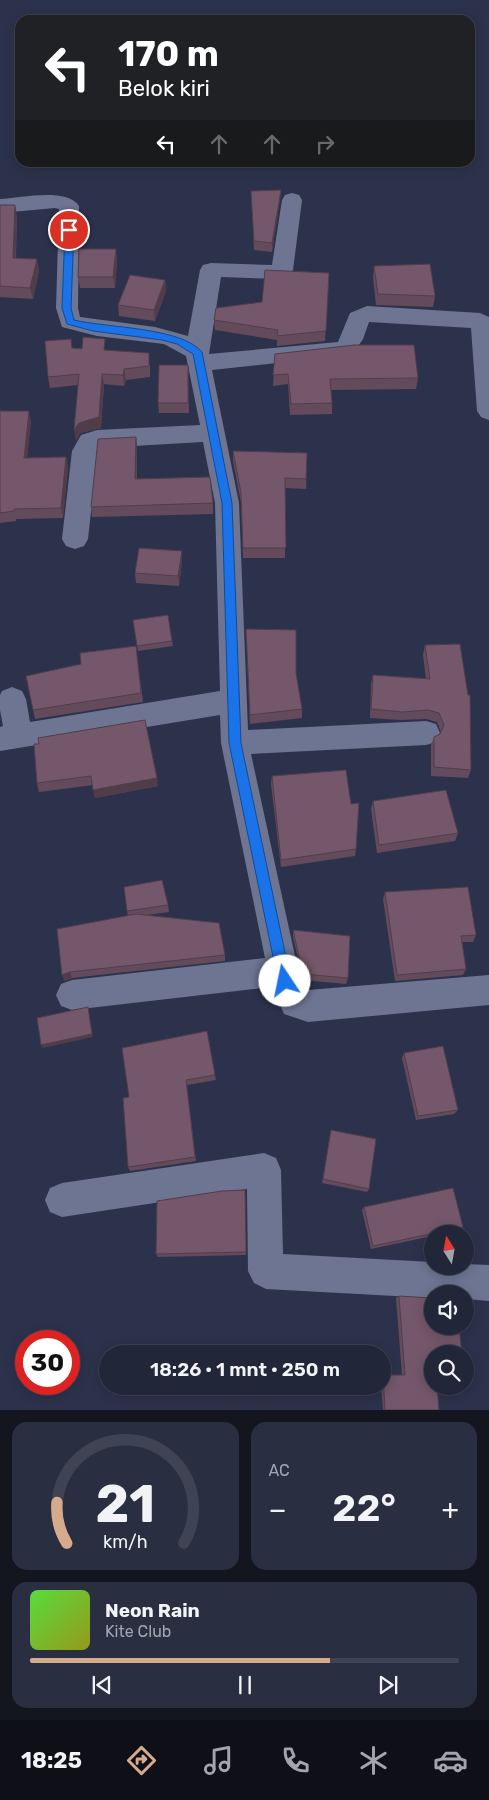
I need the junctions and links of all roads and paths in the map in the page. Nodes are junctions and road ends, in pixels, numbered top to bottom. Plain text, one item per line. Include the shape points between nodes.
1 (292, 200) dead end
2 (0, 206) edge
3 (198, 358) junction
4 (489, 411) edge
5 (212, 434) junction
6 (74, 539) dead end
7 (12, 699) dead end
8 (233, 701) junction
9 (426, 733) dead end
10 (9, 738) edge
11 (235, 743) junction
12 (283, 971) junction
13 (489, 990) edge
14 (72, 994) dead end
15 (62, 1200) dead end
16 (489, 1283) edge

1 - 3 street via 282,270 211,270
2 - 3 street via 57,201 69,206 67,308 70,322 162,336 180,342
3 - 4 street via 344,349 351,342 358,318 367,314 480,321
3 - 5 street
5 - 6 street via 89,442 84,451
5 - 8 street via 227,503
7 - 10 street
8 - 10 street
8 - 11 street
9 - 11 street
11 - 12 street
12 - 13 street via 295,1003 308,1006
12 - 14 street
15 - 16 street via 264,1170 266,1272

